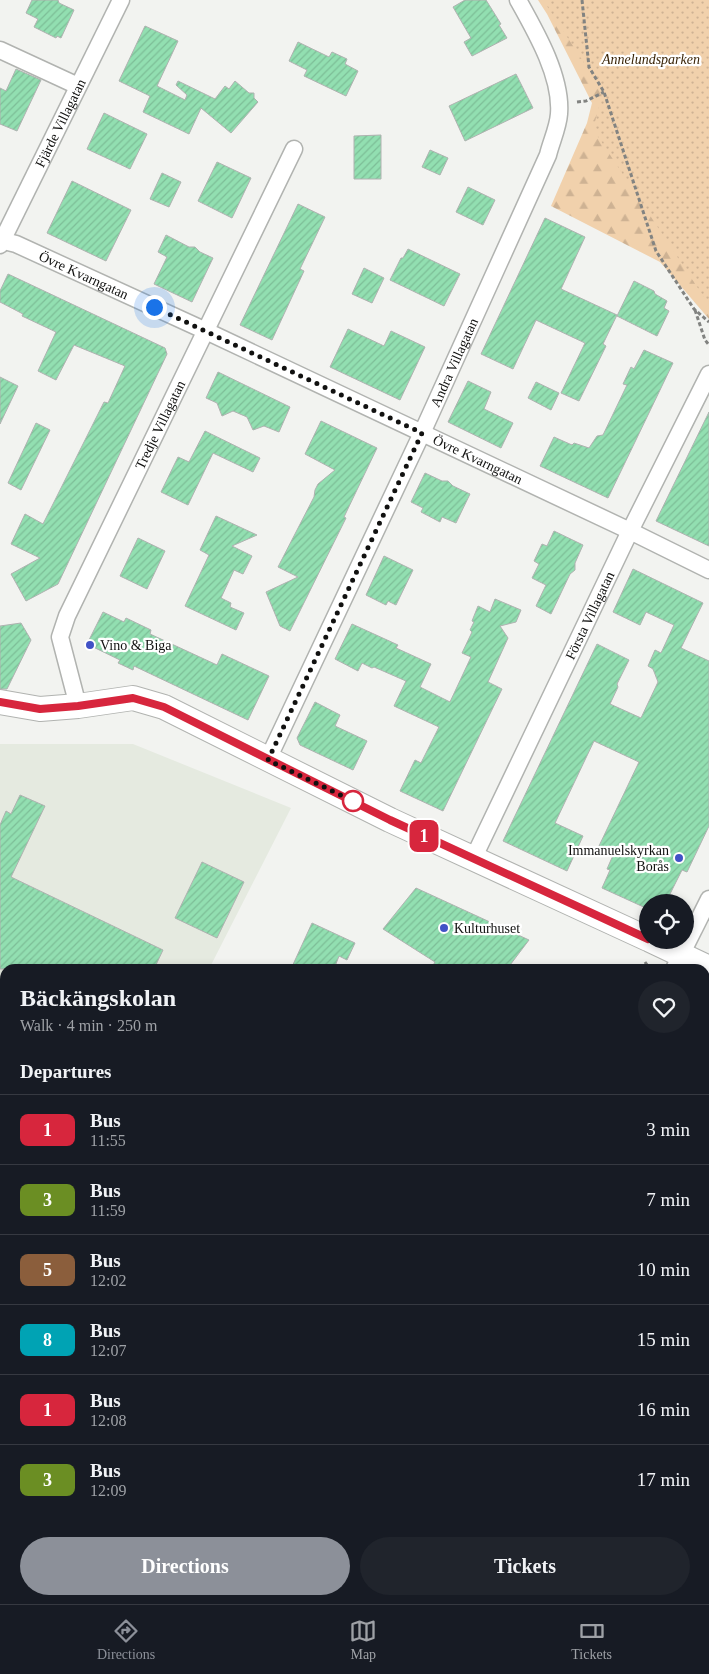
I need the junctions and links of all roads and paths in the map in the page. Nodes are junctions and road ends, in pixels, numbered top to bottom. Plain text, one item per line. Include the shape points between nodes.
1 (120, 0) edge
2 (518, 0) edge
3 (582, 0) edge
4 (0, 50) edge
5 (78, 86) junction
6 (604, 92) junction
7 (559, 102) junction
8 (294, 150) dead end
9 (1, 242) edge
10 (695, 310) junction
11 (709, 322) edge
12 (206, 330) junction
13 (709, 345) edge
14 (709, 374) edge
15 (422, 433) junction
16 (630, 531) junction
17 (709, 570) edge
18 (0, 702) edge
19 (78, 706) junction
20 (268, 760) junction
21 (473, 859) junction
22 (709, 899) edge
23 (639, 934) edge
24 (662, 949) edge
25 (678, 961) edge
26 (691, 964) edge

1 - 5 street, Fjärde Villagatan
2 - 7 street, Andra Villagatan via 549,62 559,90
3 - 6 path via 589,66
4 - 5 street
5 - 9 street, Fjärde Villagatan
6 - 7 path via 586,101
6 - 10 path via 656,251
7 - 15 street, Andra Villagatan via 559,116 548,155
8 - 12 street, Tredje Villagatan
9 - 12 street, Övre Kvarngatan via 16,244
10 - 11 path
10 - 13 path
12 - 15 street, Övre Kvarngatan
12 - 19 street, Tredje Villagatan via 67,616 60,637
14 - 16 street, Första Villagatan
15 - 16 street, Övre Kvarngatan
15 - 20 street, Andra Villagatan
16 - 17 street, Övre Kvarngatan
16 - 21 street, Första Villagatan
18 - 19 street via 40,709
19 - 20 street via 133,698 164,707
20 - 21 street
21 - 23 street
22 - 25 street
24 - 25 street
25 - 26 street

